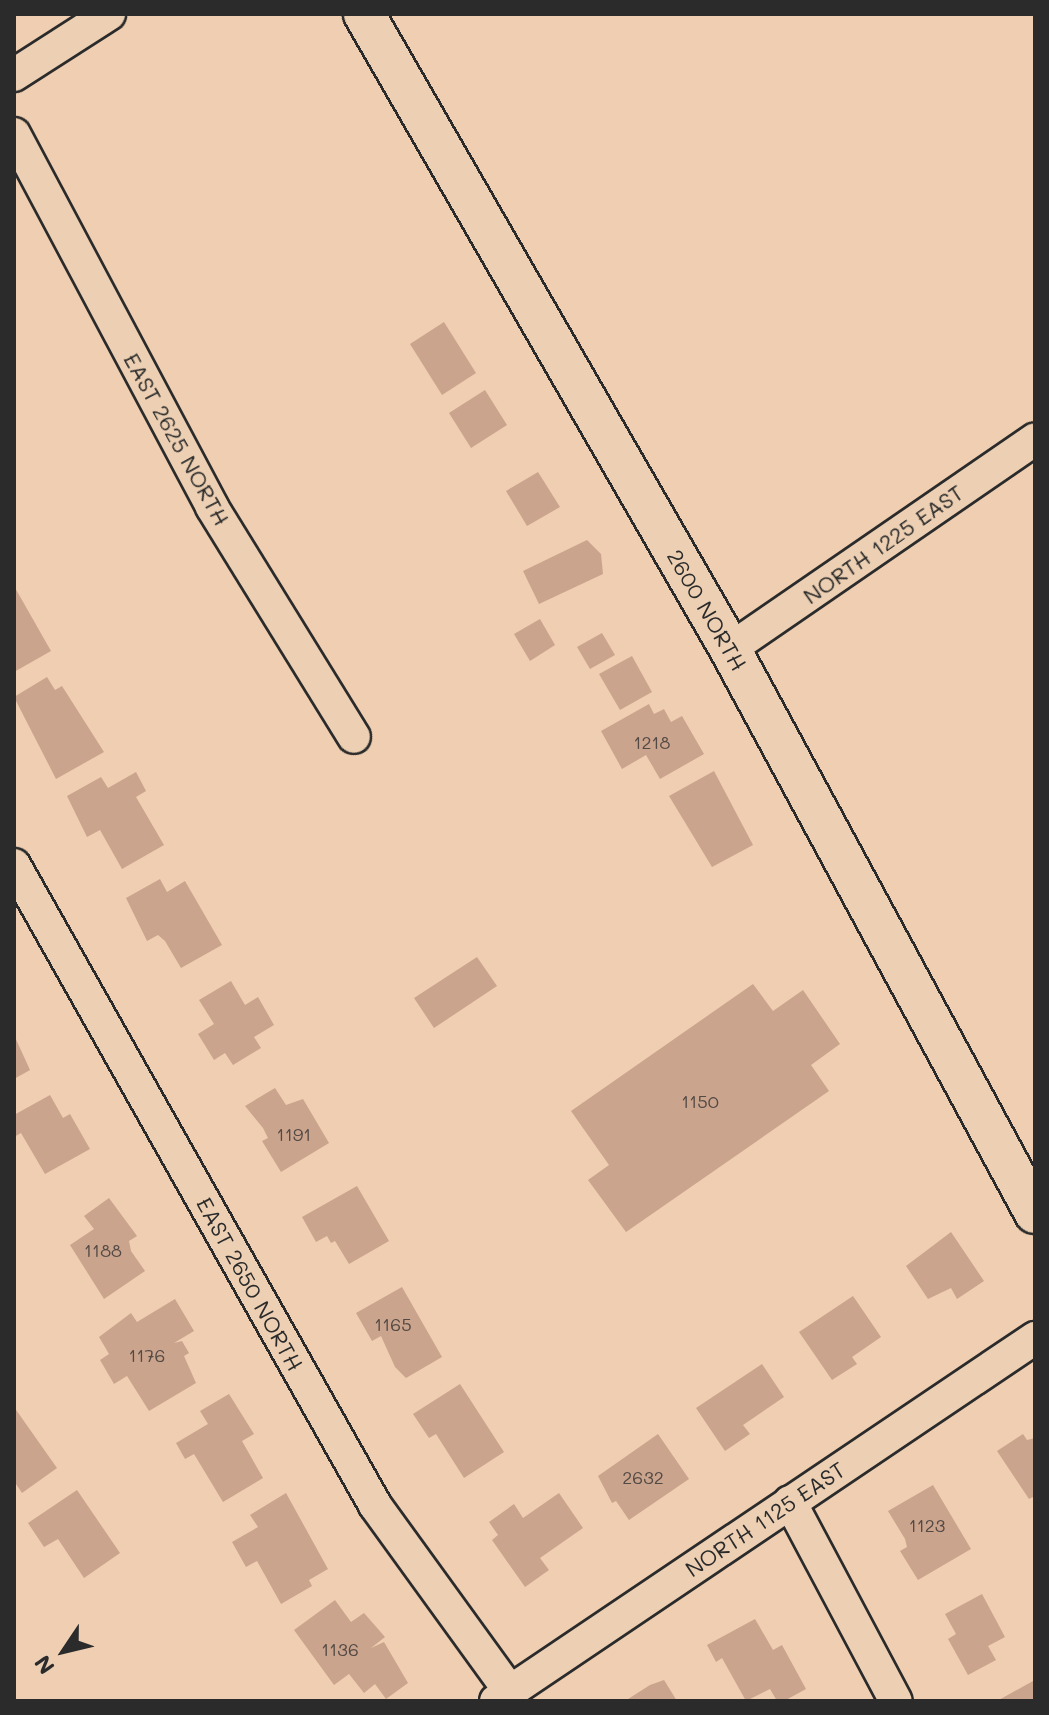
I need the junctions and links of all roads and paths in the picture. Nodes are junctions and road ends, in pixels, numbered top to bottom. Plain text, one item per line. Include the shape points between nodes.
1 (109, 14) edge
2 (364, 14) edge
3 (14, 75) edge
4 (14, 134) edge
5 (1035, 439) edge
6 (730, 649) junction
7 (354, 737) dead end
8 (14, 865) edge
9 (1035, 1213) edge
10 (1035, 1338) edge
11 (790, 1502) junction
12 (503, 1695) edge
13 (896, 1701) edge

1 - 3 street
2 - 6 street, 2600 NORTH
4 - 7 street, EAST 2625 NORTH via 212,507
5 - 6 street, NORTH 1225 EAST
6 - 9 street, 2600 NORTH
8 - 12 street, EAST 2650 NORTH via 375,1505
10 - 11 street, NORTH 1125 EAST
11 - 12 street, NORTH 1125 EAST
11 - 13 street

